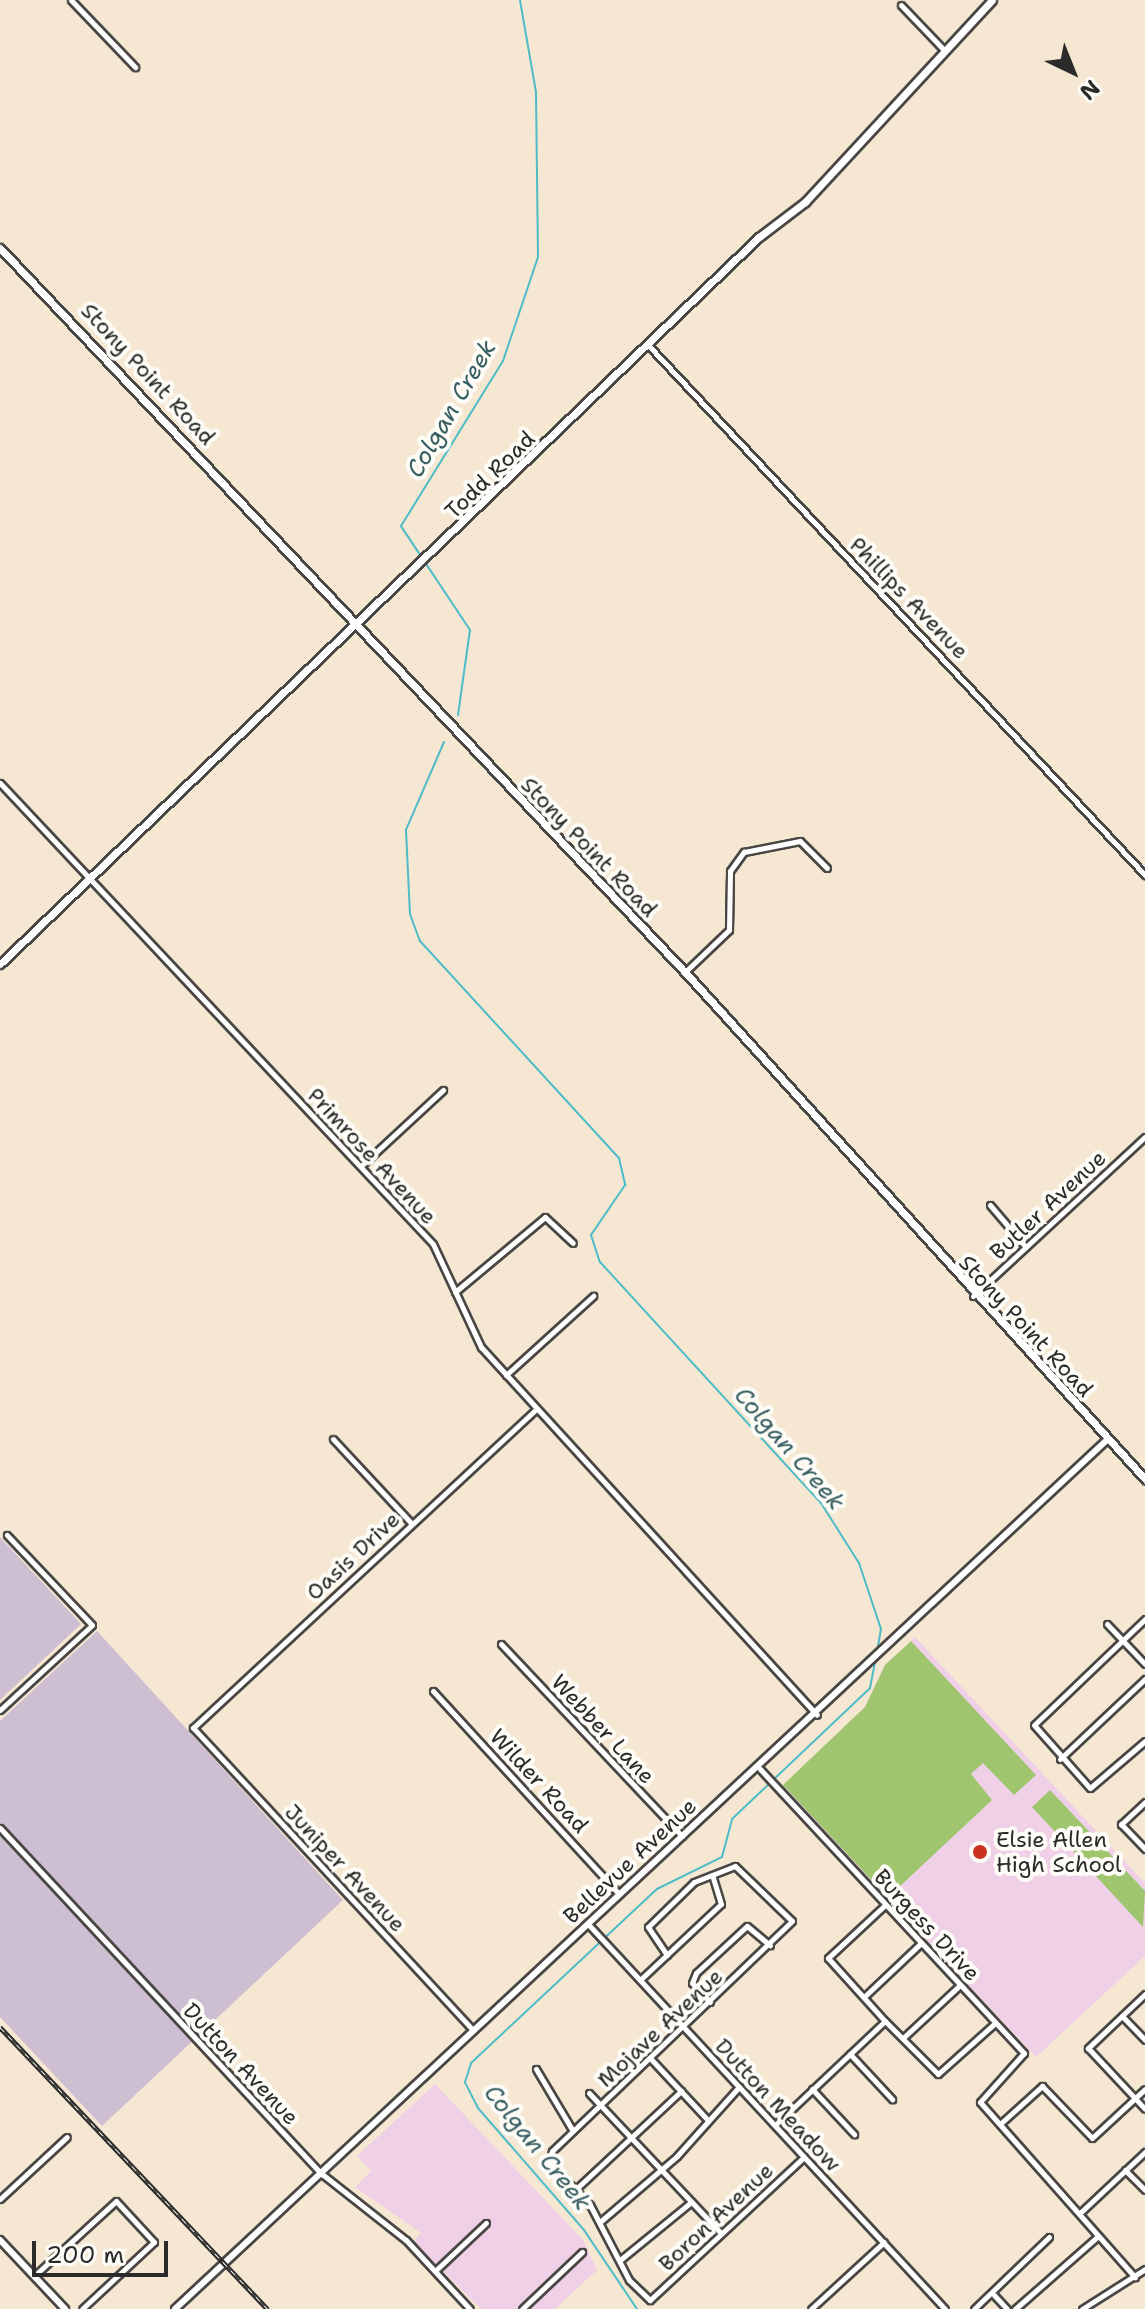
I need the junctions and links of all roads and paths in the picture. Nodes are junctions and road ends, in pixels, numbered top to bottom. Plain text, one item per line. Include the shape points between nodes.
1 (71, 0) edge
2 (992, 0) edge
3 (901, 5) dead end
4 (945, 52) junction
5 (135, 67) dead end
6 (0, 248) edge
7 (648, 345) junction
8 (359, 627) junction
9 (0, 783) edge
10 (827, 868) dead end
11 (1145, 875) edge
12 (90, 880) junction
13 (0, 964) edge
14 (685, 972) junction
15 (443, 1090) dead end
16 (1145, 1137) edge
17 (361, 1166) junction
18 (990, 1205) dead end
19 (573, 1243) dead end
20 (1026, 1247) junction
21 (455, 1292) junction
22 (593, 1296) dead end
23 (973, 1296) junction
24 (506, 1375) junction
25 (536, 1409) junction
26 (333, 1439) dead end
27 (1108, 1439) junction
28 (1145, 1479) edge
29 (411, 1523) junction
30 (7, 1535) dead end
31 (1145, 1619) edge
32 (1107, 1624) dead end
33 (1122, 1640) junction
34 (501, 1644) dead end
35 (1145, 1664) edge
36 (1145, 1679) edge
37 (433, 1691) dead end
38 (0, 1710) edge
39 (817, 1715) junction
40 (193, 1728) joint
41 (1145, 1741) edge
42 (1060, 1759) junction
43 (760, 1769) junction
44 (1145, 1802) edge
45 (0, 1828) edge
46 (682, 1836) junction
47 (1145, 1849) edge
48 (712, 1875) junction
49 (619, 1894) junction
50 (885, 1905) junction
51 (588, 1924) junction
52 (921, 1943) junction
53 (770, 1945) junction
54 (667, 1955) junction
55 (640, 1980) junction
56 (960, 1985) junction
57 (1145, 1994) edge
58 (865, 1996) junction
59 (710, 2002) junction
60 (1122, 2016) junction
61 (885, 2021) junction
62 (995, 2023) junction
63 (683, 2027) junction
64 (473, 2030) junction
65 (903, 2038) junction
66 (1145, 2040) edge
67 (850, 2054) junction
68 (650, 2058) junction
69 (536, 2069) dead end
70 (739, 2087) junction
71 (812, 2089) junction
72 (1145, 2089) edge
73 (681, 2091) junction
74 (589, 2093) dead end
75 (892, 2099) dead end
76 (1135, 2099) junction
77 (601, 2106) junction
78 (1145, 2109) edge
79 (706, 2118) junction
80 (1000, 2124) junction
81 (775, 2125) junction
82 (573, 2131) junction
83 (854, 2134) dead end
84 (67, 2137) dead end
85 (631, 2138) junction
86 (1145, 2152) edge
87 (804, 2157) junction
88 (661, 2170) junction
89 (1125, 2170) junction
90 (322, 2174) junction
91 (576, 2189) junction
92 (1145, 2190) edge
93 (0, 2199) edge
94 (691, 2202) junction
95 (1081, 2212) junction
96 (601, 2221) junction
97 (486, 2223) dead end
98 (721, 2233) junction
99 (1049, 2237) dead end
100 (1097, 2237) junction
101 (0, 2240) edge
102 (884, 2242) junction
103 (582, 2252) dead end
104 (620, 2260) junction
105 (1145, 2269) edge
106 (435, 2271) junction
107 (34, 2276) junction
108 (1135, 2277) junction
109 (994, 2295) dead end
110 (65, 2309) edge
111 (82, 2309) edge
112 (175, 2309) edge
113 (470, 2309) edge
114 (522, 2309) edge
115 (811, 2309) edge
116 (945, 2309) edge
117 (974, 2309) edge
118 (1007, 2309) edge
119 (1015, 2309) edge
120 (1082, 2309) edge

1 - 5 street
2 - 4 main road, Todd Road
3 - 4 street
4 - 7 main road, Todd Road via 805,202
6 - 8 main road, Stony Point Road
7 - 8 main road, Todd Road
7 - 11 street, Phillips Avenue
8 - 12 main road, Todd Road
8 - 14 main road, Stony Point Road
9 - 12 street, Primrose Avenue
10 - 14 street via 800,841 744,852 730,871 729,930
12 - 13 main road, Todd Road
12 - 17 street, Primrose Avenue
14 - 23 main road, Stony Point Road
15 - 17 street
16 - 20 street, Butler Avenue
17 - 21 street, Primrose Avenue via 433,1244
18 - 20 street
19 - 21 street via 545,1217
20 - 23 street, Butler Avenue
21 - 24 street, Primrose Avenue via 481,1347
22 - 24 street
23 - 27 main road, Stony Point Road
24 - 25 street, Primrose Avenue
25 - 29 street, Oasis Drive
25 - 39 street, Primrose Avenue
26 - 29 street
27 - 28 main road, Stony Point Road
27 - 39 street, Bellevue Avenue
29 - 40 street, Oasis Drive
30 - 38 street via 92,1625
31 - 33 street
32 - 33 street
33 - 35 street
33 - 42 street via 1034,1725
34 - 46 street, Webber Lane
36 - 42 street
37 - 49 street, Wilder Road
39 - 43 street, Bellevue Avenue
40 - 64 street, Juniper Avenue
41 - 42 street via 1090,1788
43 - 46 street, Bellevue Avenue
43 - 50 street, Burgess Drive
44 - 47 street via 1121,1824
45 - 90 street, Dutton Avenue
46 - 49 street, Bellevue Avenue
48 - 53 street, Mojave Avenue via 741,1867 792,1921
48 - 54 street via 721,1904
48 - 54 street via 694,1882 648,1927
49 - 51 street, Bellevue Avenue
50 - 52 street, Burgess Drive
50 - 58 street via 828,1958
51 - 55 street, Dutton Meadow
51 - 64 street, Bellevue Avenue
52 - 56 street, Burgess Drive
52 - 58 street
53 - 59 street, Mojave Avenue
53 - 59 street via 747,1926 694,1975
54 - 55 street
55 - 63 street, Dutton Meadow
56 - 62 street, Burgess Drive
56 - 65 street
57 - 60 street
58 - 61 street
59 - 63 street, Mojave Avenue
60 - 66 street
60 - 76 street via 1088,2048
61 - 65 street
61 - 67 street
62 - 65 street via 938,2074
62 - 80 street, Burgess Drive via 1025,2056 980,2102
63 - 68 street, Mojave Avenue
63 - 70 street, Dutton Meadow
64 - 90 street, Bellevue Avenue
67 - 71 street
67 - 75 street
68 - 73 street
68 - 77 street, Mojave Avenue
69 - 82 street
70 - 79 street
70 - 81 street, Dutton Meadow
71 - 81 street
71 - 83 street
72 - 76 street
73 - 79 street
73 - 85 street
74 - 77 street
76 - 78 street
76 - 80 street via 1092,2138 1042,2086
77 - 82 street, Mojave Avenue
77 - 85 street
79 - 88 street
80 - 95 street
81 - 87 street, Dutton Meadow
82 - 91 street, Mojave Avenue via 547,2157
84 - 93 street
85 - 88 street
85 - 91 street
86 - 89 street
87 - 98 street, Boron Avenue
87 - 102 street, Dutton Meadow
88 - 94 street
88 - 96 street
89 - 92 street
89 - 95 street
90 - 106 street, Dutton Avenue
90 - 112 street, Bellevue Avenue
91 - 96 street
94 - 98 street
94 - 104 street
95 - 100 street
96 - 104 street
97 - 106 street
98 - 104 street, Boron Avenue via 650,2300
99 - 117 street
100 - 108 street
100 - 119 street
101 - 107 street
102 - 115 street
102 - 116 street, Dutton Meadow
103 - 114 street
105 - 108 street
106 - 113 street, Dutton Avenue
107 - 110 street
107 - 111 street via 116,2201 154,2242
108 - 120 street
109 - 118 street

